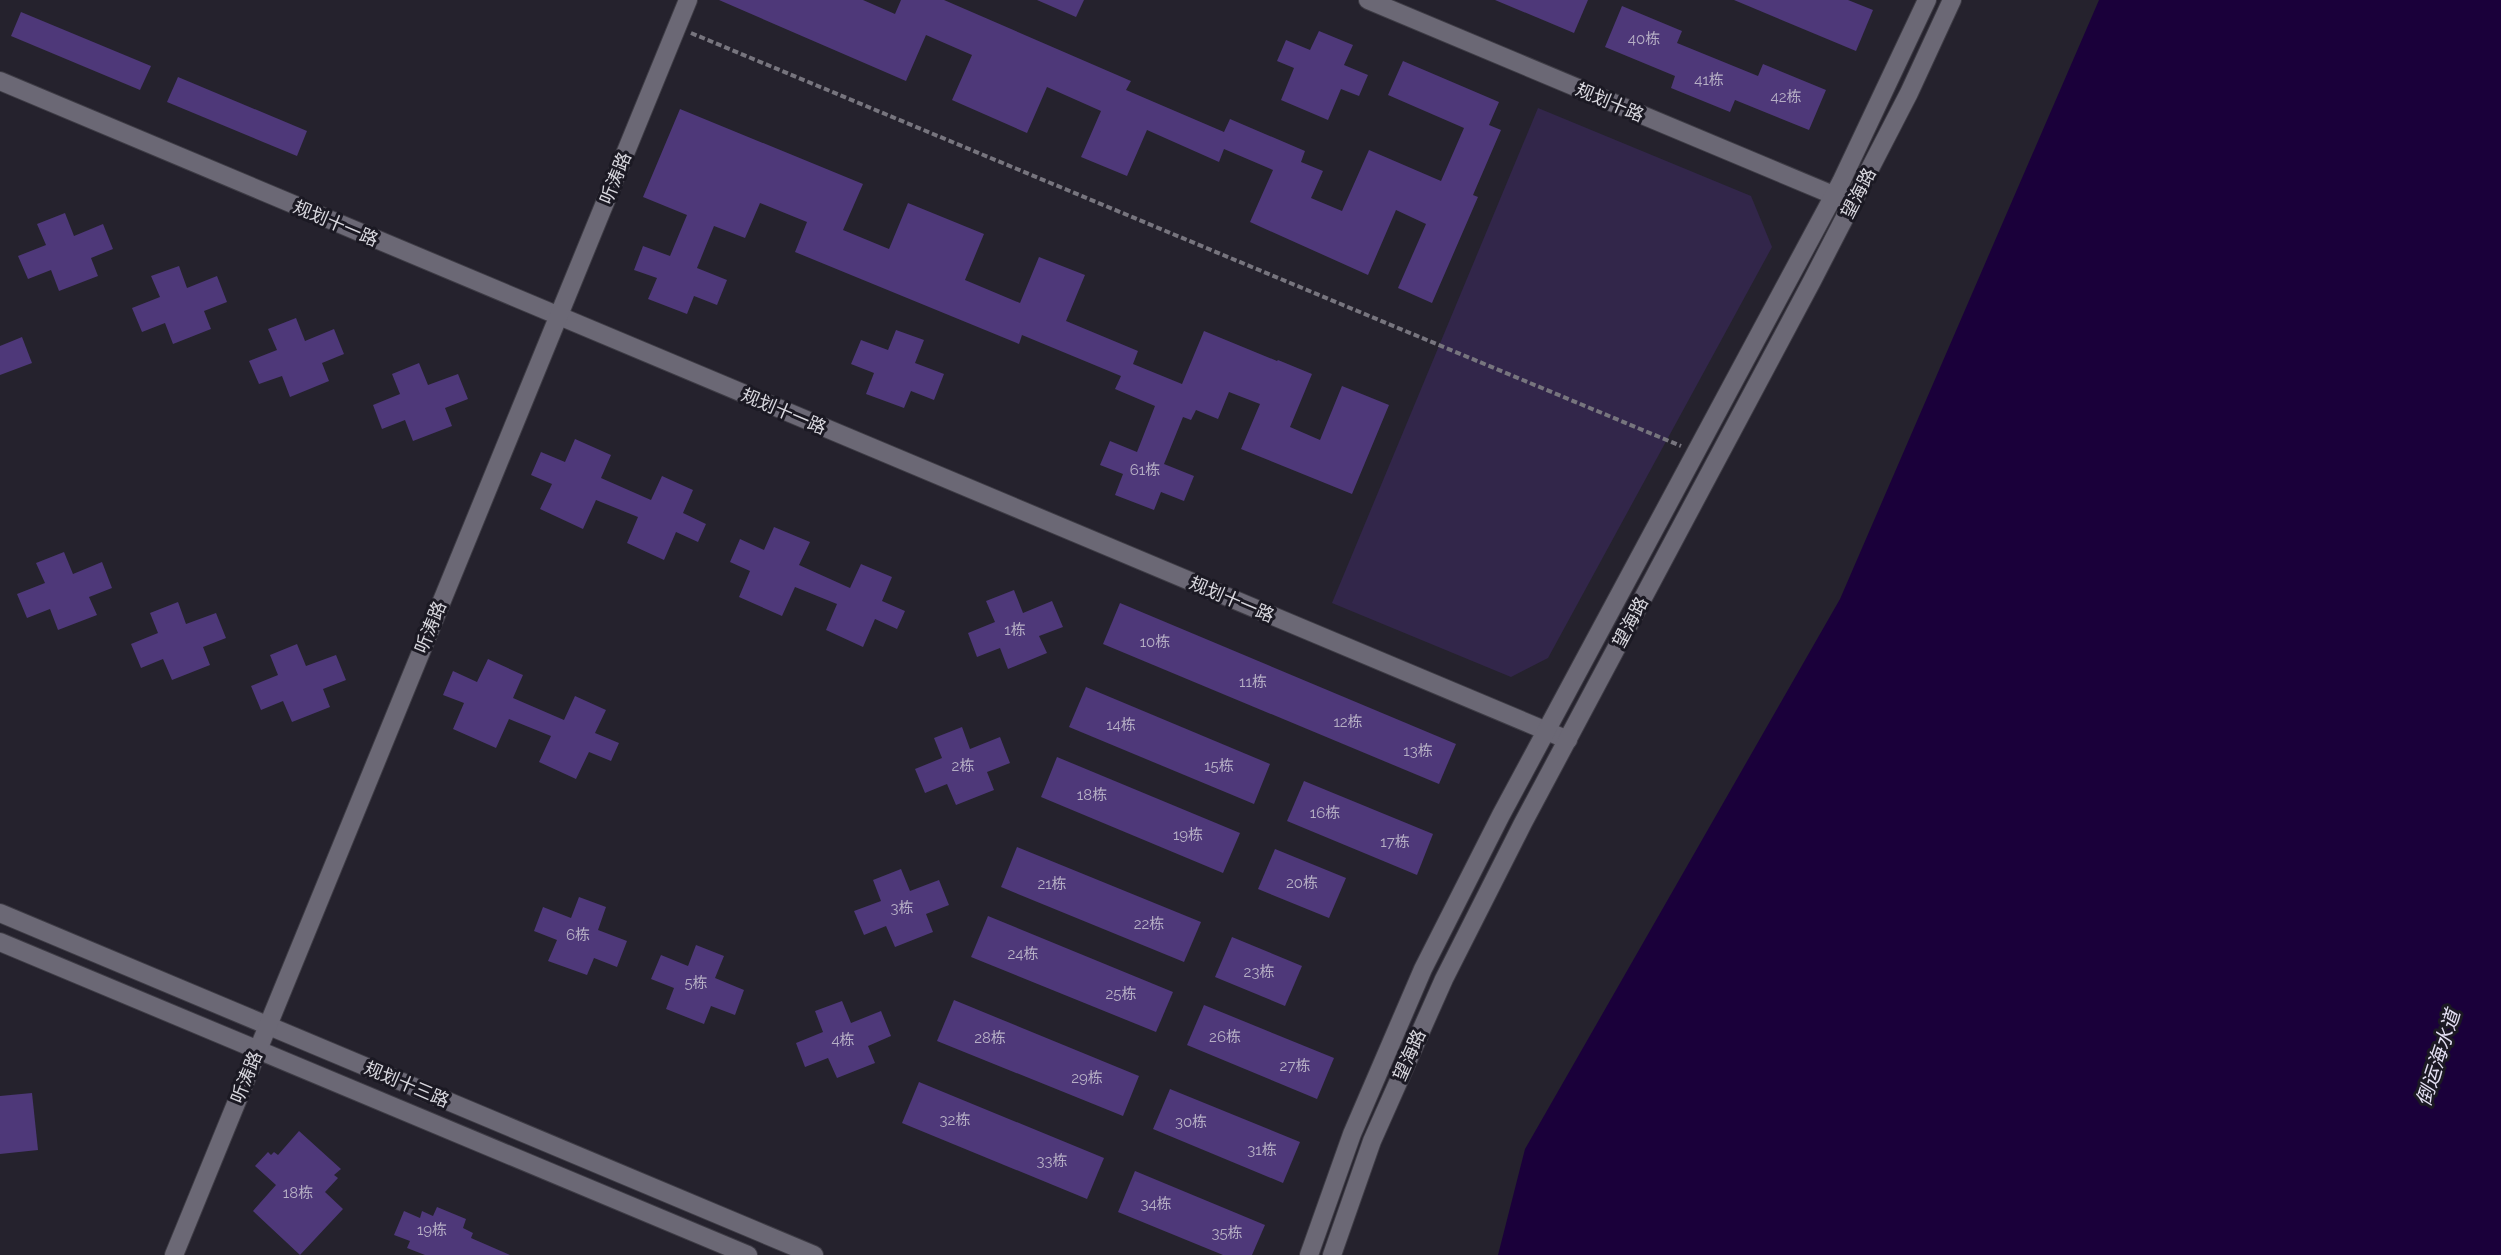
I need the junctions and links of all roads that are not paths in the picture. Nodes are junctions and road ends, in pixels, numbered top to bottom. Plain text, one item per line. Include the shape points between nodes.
1 (688, 0) edge
2 (1368, 0) edge
3 (1927, 0) edge
4 (1952, 0) edge
5 (0, 81) edge
6 (1833, 196) junction
7 (1852, 203) junction
8 (558, 317) junction
9 (1546, 730) junction
10 (1568, 740) junction
11 (0, 914) edge
12 (0, 942) edge
13 (267, 1026) junction
14 (257, 1049) junction
15 (174, 1255) edge
16 (748, 1255) edge
17 (814, 1255) edge
18 (1310, 1255) edge
19 (1332, 1255) edge

1 - 8 street, 听涛路
2 - 6 street, 规划十路
3 - 6 street, 望海路
4 - 7 street, 望海路
5 - 8 street, 规划十一路
6 - 7 street, 规划十路
6 - 9 street, 望海路
7 - 10 street, 望海路
8 - 9 street, 规划十一路
8 - 13 street, 听涛路
9 - 10 street, 规划十一路
9 - 18 street, 望海路 via 1423,969 1352,1134
10 - 19 street, 望海路 via 1482,902 1414,1044 1372,1142
11 - 13 street, 规划十三路
12 - 14 street, 规划十三路
13 - 14 street, 听涛路
13 - 17 street, 规划十三路
14 - 15 street, 听涛路
14 - 16 street, 规划十三路

